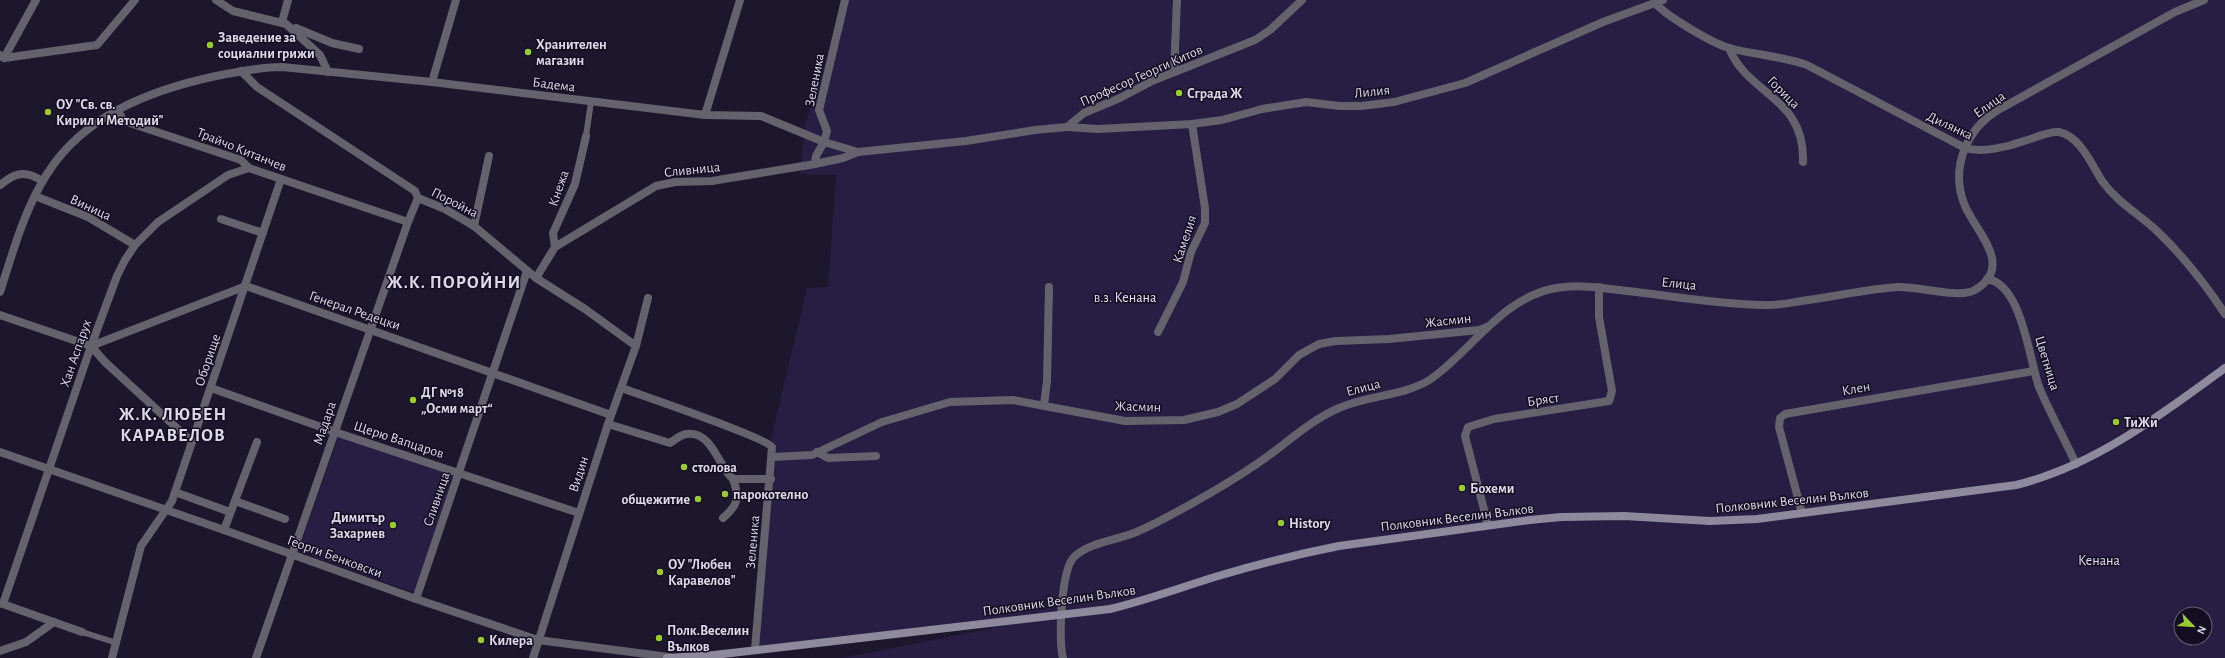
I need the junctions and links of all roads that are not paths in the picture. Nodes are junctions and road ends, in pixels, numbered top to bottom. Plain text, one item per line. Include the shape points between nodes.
1 (36, 0) edge
2 (135, 0) edge
3 (216, 0) edge
4 (288, 0) edge
5 (456, 0) edge
6 (740, 0) edge
7 (846, 0) edge
8 (1177, 0) edge
9 (1302, 0) edge
10 (2204, 0) edge
11 (1660, 2) edge
12 (284, 23) junction
13 (1729, 48) junction
14 (359, 49) dead end
15 (2, 56) edge
16 (241, 71) junction
17 (328, 72) junction
18 (1174, 72) junction
19 (432, 82) junction
20 (592, 102) junction
21 (117, 110) junction
22 (705, 115) junction
23 (1192, 124) junction
24 (1067, 127) junction
25 (586, 136) joint
26 (824, 142) junction
27 (1965, 148) junction
28 (858, 152) junction
29 (489, 156) dead end
30 (1803, 162) dead end
31 (815, 164) junction
32 (249, 168) junction
33 (281, 179) junction
34 (41, 180) junction
35 (0, 185) edge
36 (35, 196) junction
37 (418, 198) junction
38 (221, 219) dead end
39 (408, 222) junction
40 (474, 226) junction
41 (263, 233) junction
42 (135, 245) junction
43 (556, 247) junction
44 (527, 271) junction
45 (536, 278) junction
46 (1987, 279) junction
47 (246, 286) junction
48 (1049, 287) dead end
49 (1599, 288) junction
50 (0, 292) edge
51 (648, 298) dead end
52 (0, 314) edge
53 (2225, 314) edge
54 (1490, 325) junction
55 (370, 329) junction
56 (1158, 332) dead end
57 (91, 346) junction
58 (636, 346) junction
59 (2225, 368) edge
60 (2034, 371) junction
61 (493, 372) junction
62 (211, 388) junction
63 (622, 388) junction
64 (1044, 405) junction
65 (611, 416) junction
66 (608, 424) junction
67 (335, 432) junction
68 (192, 442) junction
69 (257, 442) dead end
70 (0, 452) edge
71 (817, 452) junction
72 (876, 456) dead end
73 (773, 457) junction
74 (2076, 464) junction
75 (49, 468) junction
76 (459, 472) junction
77 (771, 479) junction
78 (733, 480) junction
79 (175, 492) junction
80 (235, 501) junction
81 (166, 509) junction
82 (230, 512) junction
83 (579, 513) junction
84 (1802, 513) junction
85 (723, 518) dead end
86 (285, 519) dead end
87 (1488, 525) junction
88 (224, 530) junction
89 (292, 554) junction
90 (416, 599) junction
91 (1, 604) edge
92 (1061, 615) junction
93 (54, 622) junction
94 (82, 632) joint
95 (538, 640) junction
96 (117, 643) junction
97 (755, 649) junction
98 (0, 651) edge
99 (112, 658) edge
100 (256, 658) edge
101 (533, 658) edge
102 (668, 658) edge
103 (1063, 658) edge

1 - 15 street
2 - 15 street via 98,45
3 - 12 street via 233,11
4 - 12 street
5 - 19 street
6 - 22 street
7 - 26 street, Зеленика via 819,110 826,131
8 - 18 street
9 - 18 street, Професор Георги Китов via 1263,35
10 - 27 street, Елица via 2175,12 1991,114 1975,130
11 - 13 street, Дилянка via 1667,14
11 - 23 street, Лилия via 1603,22 1494,72 1439,91 1394,102 1361,106 1289,103 1222,120
12 - 14 street via 332,43
12 - 17 street via 320,55
13 - 27 street, Дилянка via 1786,58 1807,65
13 - 30 street, Горица via 1740,67 1790,114 1801,137
16 - 17 street, Бадема via 258,67 282,67
16 - 21 street, Бадема via 194,81 144,97
16 - 37 street, Поройна via 257,87 415,191
17 - 19 street, Бадема
18 - 24 street, Професор Георги Китов via 1084,113
19 - 20 street, Бадема
20 - 22 street, Бадема
20 - 25 street
21 - 32 street, Трайчо Китанчев via 124,121 240,160
21 - 34 street, Бадема via 81,136
22 - 26 street, Бадема via 761,116
23 - 24 street, Лилия via 1098,129
23 - 56 street, Камелия via 1205,208 1205,224 1191,252 1183,282
24 - 28 street
25 - 43 street, Кнежа via 575,184 554,234
26 - 28 street, Бадема
26 - 31 street, Зеленика via 816,156
27 - 46 street, Елица via 1960,166 1960,190 1968,212 1991,249 1992,265
27 - 53 street, Дилянка via 1975,150 2011,145 2052,132 2063,133 2072,138 2110,191 2165,240 2203,283
28 - 31 street, Сливница
29 - 40 street
31 - 43 street, Сливница via 712,182 674,182 656,186
32 - 33 street, Трайчо Китанчев
32 - 42 street, Хан Аспарух via 228,175 207,187 158,222
33 - 39 street, Трайчо Китанчев
33 - 41 street, Оборище
34 - 35 street via 25,173 16,174
34 - 36 street, Бадема
36 - 42 street, Виница via 88,218
36 - 50 street, Бадема via 22,225
37 - 39 street, Мадара
37 - 40 street, Поройна via 445,209
38 - 41 street
39 - 55 street, Мадара
40 - 44 street, Поройна
41 - 47 street, Оборище
42 - 57 street, Хан Аспарух via 117,276
43 - 45 street, Сливница
44 - 45 street, Поройна
44 - 61 street, Сливница
45 - 58 street, Поройна
46 - 49 street, Елица via 1967,293 1898,288 1764,306
46 - 60 street, Цветница via 2003,288 2016,307
47 - 55 street, Генерал Редецки
47 - 57 street
47 - 62 street, Оборище
48 - 64 street
49 - 54 street, Елица via 1564,287 1537,293 1524,299
49 - 87 street, Бряст via 1599,317 1612,391 1609,401 1494,419 1466,430 1465,436
51 - 58 street, Видин
52 - 57 street
54 - 64 street, Жасмин via 1479,330 1319,344 1298,355 1275,379 1237,404 1218,412 1184,420 1124,421
54 - 92 street, Елица via 1425,382 1404,391 1355,401 1328,413 1233,480 1169,517 1079,553 1070,561 1068,567
55 - 61 street, Генерал Редецки
55 - 67 street, Мадара
57 - 68 street via 104,362
57 - 75 street, Хан Аспарух
58 - 63 street, Видин
59 - 74 main road, Полковник Веселин Вълков via 2132,434
60 - 74 street, Цветница
60 - 84 street, Клен via 1785,414 1780,418 1779,427
61 - 65 street, Генерал Редецки
61 - 76 street, Сливница
62 - 67 street, Щерю Вапцаров
62 - 68 street, Оборище
63 - 65 street, Видин
63 - 73 street via 765,441 772,447
64 - 71 street, Жасмин via 1013,400 950,402 889,419
65 - 66 street, Видин
66 - 78 street via 670,443 685,434 699,435 708,443
66 - 83 street, Видин
67 - 76 street, Щерю Вапцаров
67 - 89 street, Мадара
68 - 79 street, Оборище
69 - 80 street
70 - 75 street, Георги Бенковски
71 - 72 street via 828,458
71 - 73 street, Жасмин via 801,457
73 - 77 street, Зеленика
74 - 84 main road, Полковник Веселин Вълков via 2040,479 2010,486
75 - 81 street, Георги Бенковски
75 - 91 street, Хан Аспарух
76 - 83 street, Щерю Вапцаров
76 - 90 street, Сливница
77 - 78 street
77 - 97 street, Зеленика
78 - 85 street via 738,494 734,509
79 - 81 street, Оборище
79 - 82 street
80 - 82 street
80 - 86 street
81 - 88 street, Георги Бенковски
81 - 96 street, Оборище via 141,546
82 - 88 street
83 - 95 street, Видин
84 - 87 main road, Полковник Веселин Вълков via 1757,519 1710,521 1580,516
87 - 92 main road, Полковник Веселин Вълков via 1310,551 1231,572 1142,602
88 - 89 street, Георги Бенковски
89 - 90 street, Георги Бенковски
89 - 100 street, Мадара
90 - 95 street, Георги Бенковски
91 - 93 street
92 - 97 main road, Полковник Веселин Вълков
92 - 103 street, Елица
93 - 94 street
93 - 98 street via 26,642
94 - 96 street
95 - 101 street, Видин
95 - 102 street, Георги Бенковски
96 - 99 street, Оборище
97 - 102 main road, Полковник Веселин Вълков

